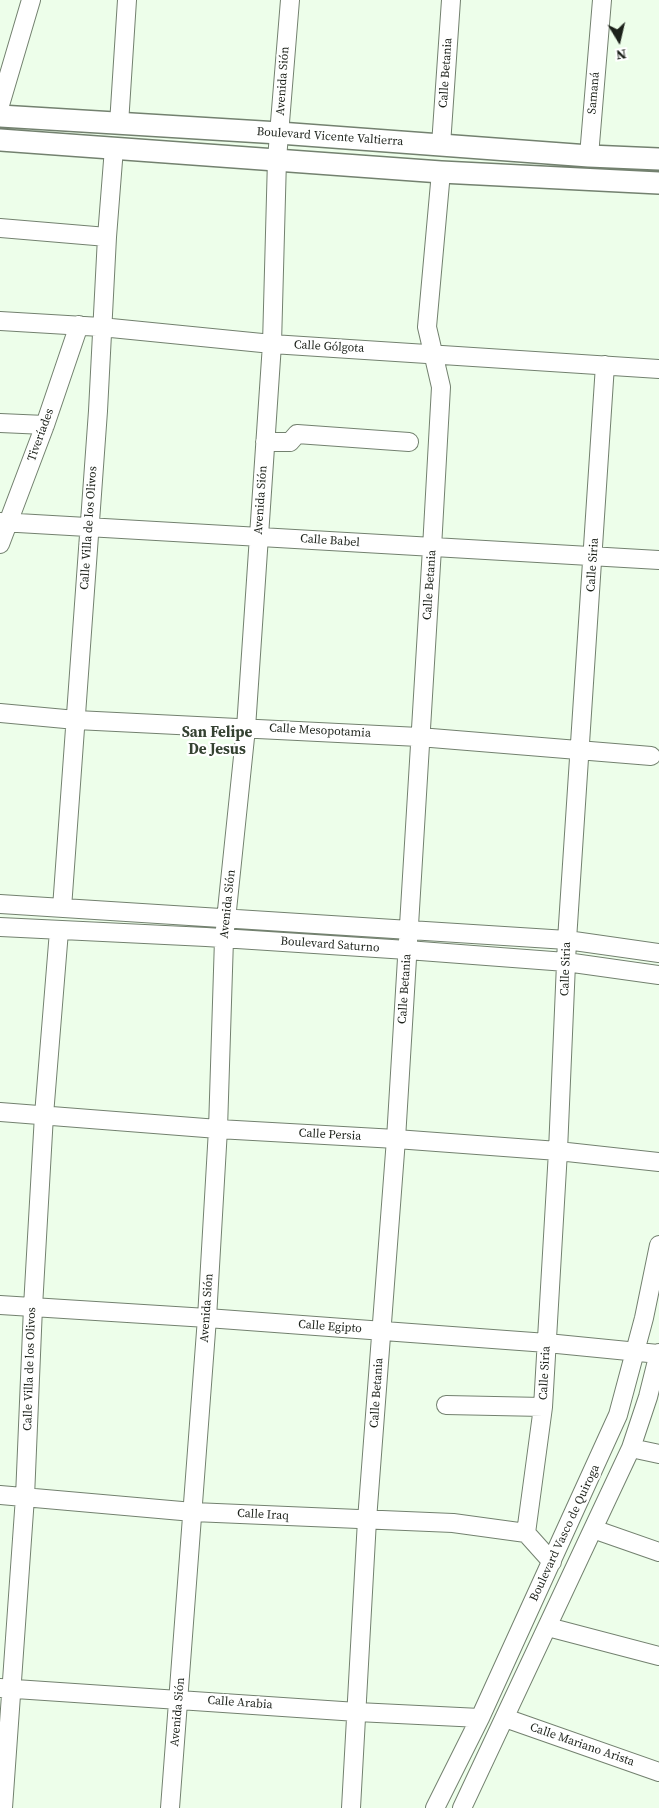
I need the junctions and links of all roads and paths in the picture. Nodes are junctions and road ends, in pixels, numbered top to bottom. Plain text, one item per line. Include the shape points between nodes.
1 (31, 0) edge
2 (127, 0) edge
3 (290, 0) edge
4 (451, 0) edge
5 (602, 0) edge
6 (0, 105) edge
7 (0, 116) edge
8 (119, 124) junction
9 (279, 133) junction
10 (0, 140) edge
11 (441, 145) junction
12 (114, 148) junction
13 (589, 156) junction
14 (277, 159) junction
15 (659, 159) edge
16 (441, 172) junction
17 (659, 183) edge
18 (0, 228) edge
19 (107, 237) junction
20 (0, 321) edge
21 (79, 326) junction
22 (102, 327) junction
23 (272, 344) junction
24 (435, 354) junction
25 (606, 365) junction
26 (659, 369) edge
27 (0, 423) edge
28 (45, 425) junction
29 (266, 442) junction
30 (409, 442) dead end
31 (4, 522) edge
32 (89, 526) junction
33 (259, 536) junction
34 (0, 544) edge
35 (432, 548) junction
36 (594, 557) junction
37 (659, 560) edge
38 (0, 713) edge
39 (76, 720) junction
40 (246, 728) junction
41 (420, 737) junction
42 (580, 750) junction
43 (651, 756) dead end
44 (0, 904) edge
45 (62, 908) junction
46 (226, 919) junction
47 (0, 927) edge
48 (410, 929) junction
49 (59, 930) junction
50 (224, 939) junction
51 (567, 940) junction
52 (407, 950) junction
53 (659, 953) edge
54 (566, 962) junction
55 (659, 975) edge
56 (0, 1112) edge
57 (44, 1115) junction
58 (218, 1129) junction
59 (396, 1139) junction
60 (558, 1152) junction
61 (659, 1162) edge
62 (659, 1245) edge
63 (0, 1305) edge
64 (33, 1307) junction
65 (206, 1318) junction
66 (381, 1331) junction
67 (547, 1343) junction
68 (635, 1351) junction
69 (659, 1354) edge
70 (446, 1405) dead end
71 (543, 1407) junction
72 (631, 1448) junction
73 (659, 1454) edge
74 (0, 1495) edge
75 (25, 1497) junction
76 (192, 1512) junction
77 (367, 1520) junction
78 (593, 1529) junction
79 (526, 1533) junction
80 (659, 1552) edge
81 (552, 1562) junction
82 (548, 1627) junction
83 (659, 1656) edge
84 (6, 1688) edge
85 (179, 1699) junction
86 (357, 1712) junction
87 (480, 1718) junction
88 (505, 1718) junction
89 (659, 1772) edge
90 (3, 1808) edge
91 (170, 1808) edge
92 (351, 1808) edge
93 (435, 1808) edge
94 (462, 1808) edge

1 - 6 street
2 - 8 street
3 - 9 street, Avenida Sión
4 - 11 street, Calle Betania
5 - 13 street, Samaná
7 - 8 main road, Boulevard Vicente Valtierra
8 - 9 main road, Boulevard Vicente Valtierra
9 - 11 main road, Boulevard Vicente Valtierra
9 - 14 street, Avenida Sión
10 - 12 main road
11 - 13 main road, Boulevard Vicente Valtierra
12 - 14 main road
12 - 19 street, Calle Villa de los Olivos
13 - 15 main road, Boulevard Vicente Valtierra
14 - 16 main road
14 - 23 street, Avenida Sión
16 - 17 main road
16 - 24 street, Calle Betania via 428,327
18 - 19 street
19 - 22 street, Calle Villa de los Olivos
20 - 21 street, Calle Gólgota
21 - 22 street, Calle Gólgota
21 - 28 street, Tiveríades
22 - 23 street, Calle Gólgota
22 - 32 street, Calle Villa de los Olivos
23 - 24 street, Calle Gólgota
23 - 29 street, Avenida Sión
24 - 25 street, Calle Gólgota
24 - 35 street, Calle Betania via 441,387
25 - 26 street, Calle Gólgota
25 - 36 street, Calle Siria
27 - 28 street
28 - 31 street, Tiveríades
29 - 30 street via 290,442 297,434
29 - 33 street, Avenida Sión
31 - 32 street, Calle Babel
31 - 34 street, Tiveríades
32 - 33 street, Calle Babel
32 - 39 street, Calle Villa de los Olivos
33 - 35 street, Calle Babel
33 - 40 street, Avenida Sión
35 - 36 street, Calle Babel
35 - 41 street, Calle Betania
36 - 37 street, Calle Babel
36 - 42 street, Calle Siria
38 - 39 street, Calle Mesopotamia
39 - 40 street, Calle Mesopotamia
39 - 45 street, Calle Villa de los Olivos
40 - 41 street, Calle Mesopotamia
40 - 46 street, Avenida Sión
41 - 42 street, Calle Mesopotamia
41 - 48 street, Calle Betania
42 - 43 street, Calle Mesopotamia
42 - 51 street, Calle Siria
44 - 45 street, Boulevard Saturno
45 - 46 street, Boulevard Saturno
46 - 48 street, Boulevard Saturno
46 - 50 street, Avenida Sión
47 - 49 street, Boulevard Saturno
48 - 51 street, Boulevard Saturno
48 - 52 street, Calle Betania
49 - 50 street, Boulevard Saturno
49 - 57 street, Calle Villa de los Olivos
50 - 52 street, Boulevard Saturno
50 - 58 street, Avenida Sión
51 - 53 street, Boulevard Saturno
51 - 54 street, Calle Siria
52 - 54 street, Boulevard Saturno
52 - 59 street, Calle Betania
54 - 55 street, Boulevard Saturno
54 - 60 street, Calle Siria
56 - 57 street, Calle Persia
57 - 58 street, Calle Persia
57 - 64 street, Calle Villa de los Olivos
58 - 59 street, Calle Persia
58 - 65 street, Avenida Sión
59 - 60 street, Calle Persia
59 - 66 street, Calle Betania
60 - 61 street, Calle Persia
60 - 67 street, Calle Siria
62 - 68 street, Boulevard Vasco de Quiroga
63 - 64 street, Calle Egipto
64 - 65 street, Calle Egipto
64 - 75 street, Calle Villa de los Olivos
65 - 66 street, Calle Egipto
65 - 76 street, Avenida Sión
66 - 67 street, Calle Egipto
66 - 77 street, Calle Betania
67 - 68 street, Calle Egipto
67 - 71 street, Calle Siria
68 - 69 street, Calle Egipto
68 - 81 street, Boulevard Vasco de Quiroga via 618,1415
69 - 72 street, Boulevard Vasco de Quiroga
70 - 71 street
71 - 79 street, Calle Siria
72 - 73 street
72 - 78 street, Boulevard Vasco de Quiroga
74 - 75 street, Calle Iraq
75 - 76 street, Calle Iraq
75 - 84 street, Calle Villa de los Olivos
76 - 77 street, Calle Iraq
76 - 85 street, Avenida Sión
77 - 79 street, Calle Iraq via 453,1523
77 - 86 street, Calle Betania
78 - 80 street
78 - 82 street, Boulevard Vasco de Quiroga
79 - 81 street
81 - 87 street, Boulevard Vasco de Quiroga
82 - 83 street
82 - 88 street, Boulevard Vasco de Quiroga
84 - 85 street, Calle Arabia
84 - 90 street, Calle Villa de los Olivos
85 - 86 street, Calle Arabia
85 - 91 street, Avenida Sión
86 - 87 street, Calle Arabia
86 - 92 street, Calle Betania
87 - 93 street, Boulevard Vasco de Quiroga
88 - 89 street, Calle Mariano Arista
88 - 94 street, Boulevard Vasco de Quiroga

